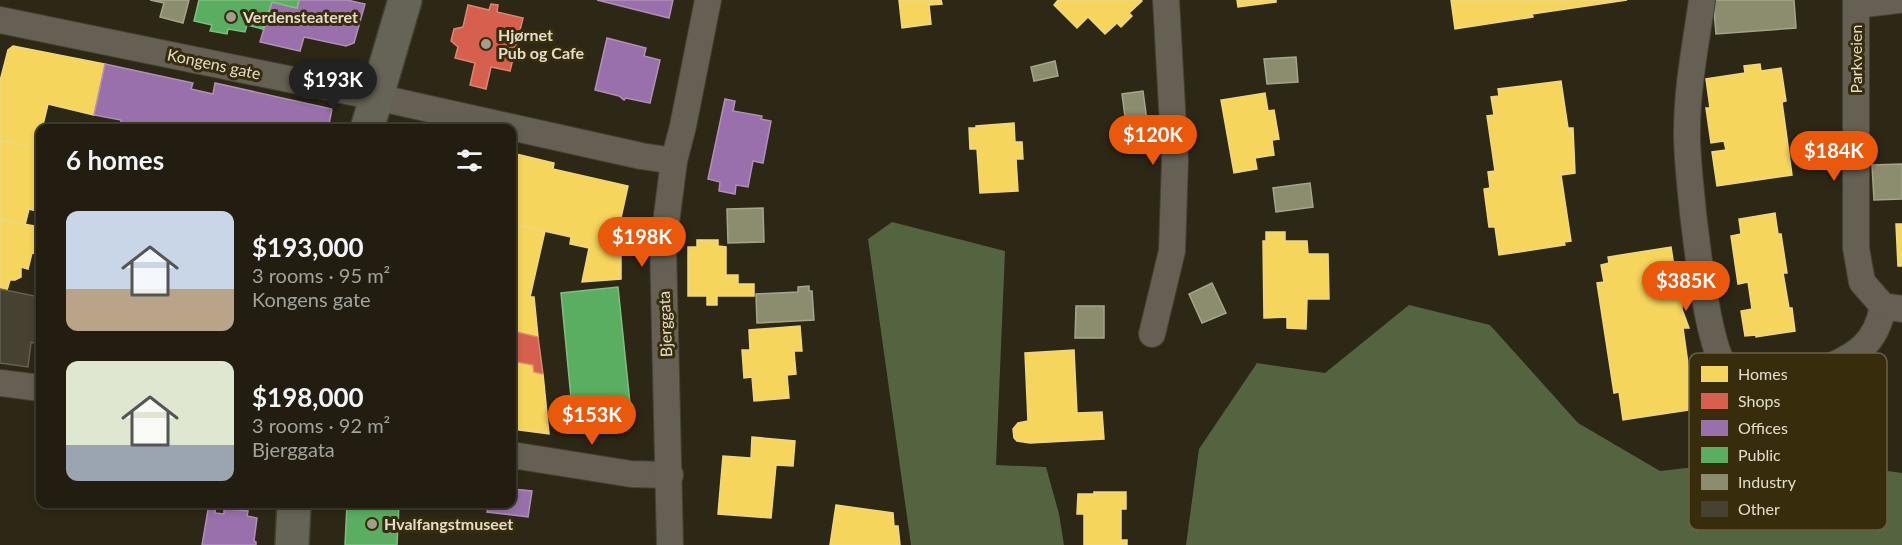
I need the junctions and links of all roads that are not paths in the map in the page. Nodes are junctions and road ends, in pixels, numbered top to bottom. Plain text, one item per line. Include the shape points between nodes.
1 (405, 0) edge
2 (708, 0) edge
3 (1166, 0) edge
4 (1702, 0) edge
5 (1898, 0) edge
6 (1856, 3) edge
7 (0, 20) edge
8 (376, 97) junction
9 (368, 124) edge
10 (497, 124) edge
11 (516, 128) edge
12 (674, 161) junction
13 (1892, 307) edge
14 (1152, 334) dead end
15 (1717, 353) edge
16 (1856, 353) edge
17 (0, 383) edge
18 (36, 388) edge
19 (516, 456) edge
20 (670, 475) junction
21 (294, 508) edge
22 (292, 545) edge
23 (670, 545) edge

1 - 8 street
2 - 12 street, Bjerggata
3 - 14 street via 1175,161 1172,251
4 - 15 street via 1687,131 1702,280
5 - 6 street
6 - 13 street, Parkveien via 1856,248 1862,282
7 - 8 street, Kongens gate
8 - 9 street
8 - 10 street, Kongens gate
11 - 12 street, Kongens gate
12 - 20 street, Bjerggata via 663,246
13 - 16 street
17 - 18 street
19 - 20 street via 631,474
20 - 23 street, Bjerggata
21 - 22 street

